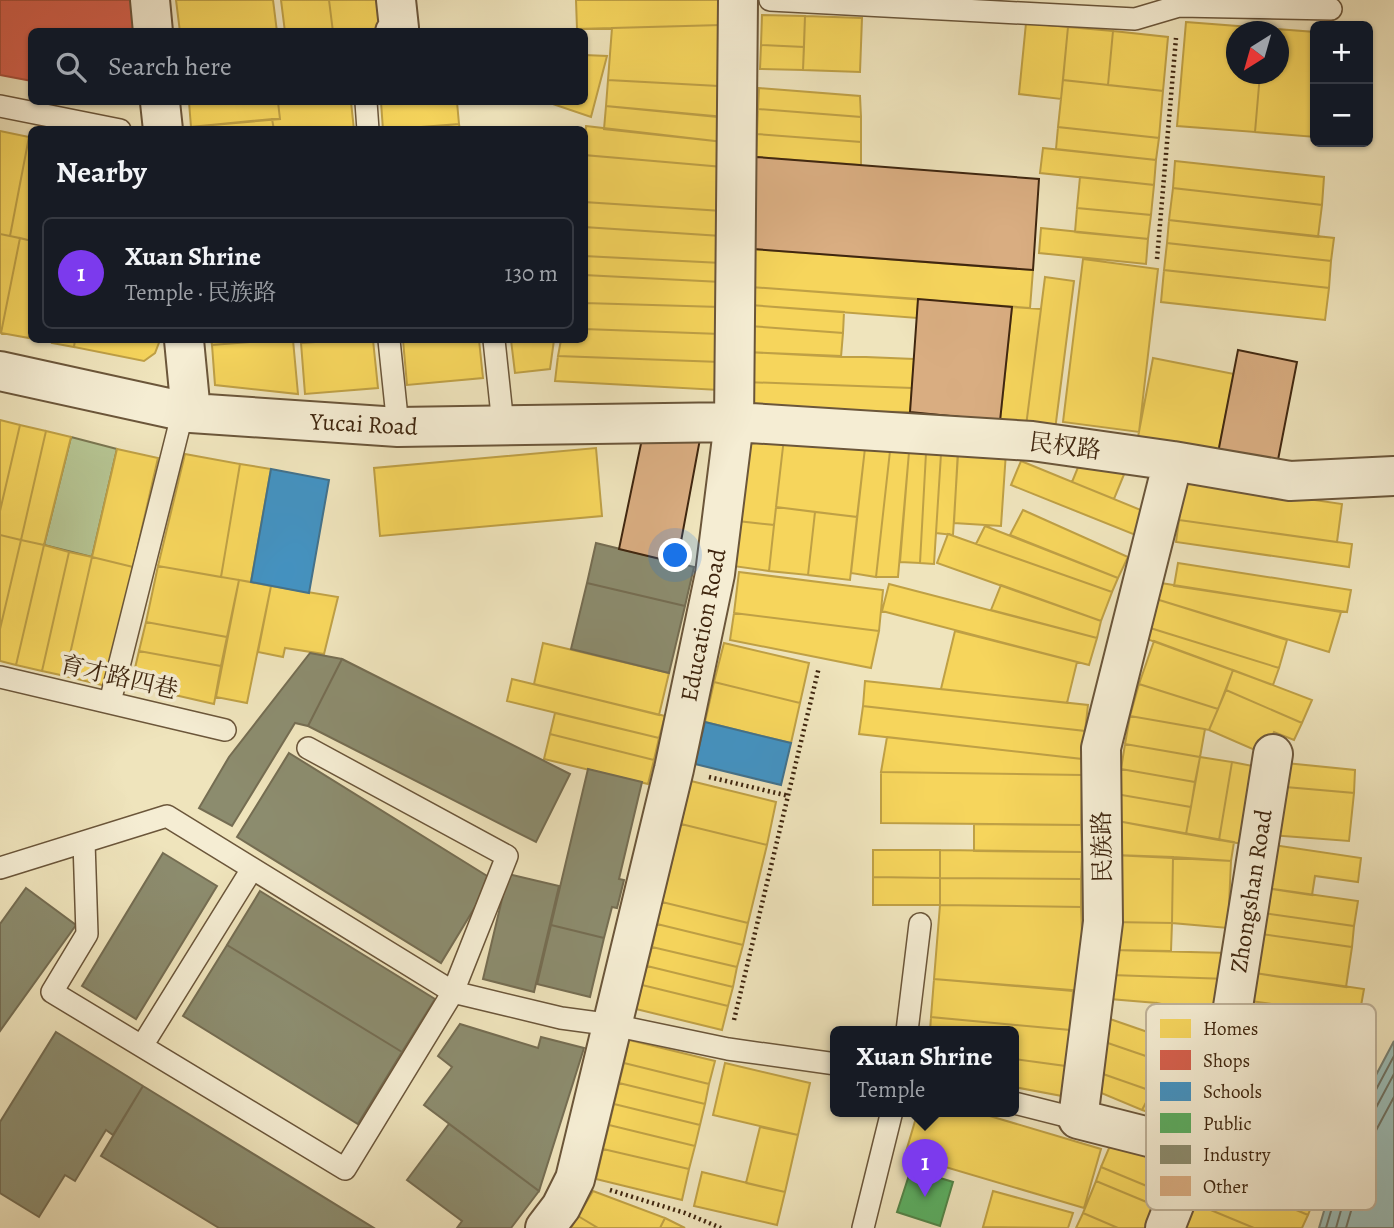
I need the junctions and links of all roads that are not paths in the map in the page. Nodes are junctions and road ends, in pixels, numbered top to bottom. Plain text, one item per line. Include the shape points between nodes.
1 (150, 0) edge
2 (738, 0) edge
3 (770, 0) edge
4 (1331, 9) dead end
5 (153, 28) edge
6 (160, 105) edge
7 (366, 105) edge
8 (0, 106) edge
9 (100, 126) edge
10 (163, 126) edge
11 (368, 126) edge
12 (184, 343) edge
13 (389, 343) edge
14 (494, 343) edge
15 (0, 372) edge
16 (187, 412) junction
17 (734, 422) junction
18 (503, 425) junction
19 (398, 427) junction
20 (1173, 461) junction
21 (1394, 476) edge
22 (0, 677) edge
23 (110, 702) junction
24 (225, 730) dead end
25 (308, 748) dead end
26 (1273, 754) dead end
27 (84, 842) junction
28 (0, 868) edge
29 (252, 869) junction
30 (920, 924) dead end
31 (453, 992) junction
32 (1233, 1004) edge
33 (613, 1025) junction
34 (908, 1026) edge
35 (142, 1046) junction
36 (830, 1063) edge
37 (1019, 1104) edge
38 (891, 1117) edge
39 (1078, 1119) junction
40 (1146, 1136) edge
41 (1172, 1210) edge
42 (545, 1228) edge
43 (863, 1228) edge
44 (1165, 1228) edge

1 - 5 street
2 - 17 street, Education Road
3 - 4 lane via 1135,19 1179,6
6 - 10 street
7 - 11 lane
8 - 9 lane
12 - 16 street
13 - 19 lane
14 - 18 lane
15 - 16 street, Yucai Road
16 - 19 street, Yucai Road
16 - 23 lane
17 - 18 street, Yucai Road
17 - 20 street, 民权路 via 1032,441
17 - 33 street, Education Road via 715,574
18 - 19 street, Yucai Road
20 - 21 street, 民权路 via 1290,481
20 - 39 street, 民族路 via 1101,748 1103,922
22 - 23 lane, 育才路四巷
23 - 24 lane, 育才路四巷
25 - 31 lane via 507,856
26 - 32 street, Zhongshan Road
27 - 28 lane
27 - 29 lane via 167,816
27 - 35 lane via 87,933 52,992
29 - 31 lane
29 - 35 lane
30 - 34 lane
31 - 33 lane via 561,1018
31 - 35 lane via 345,1169
33 - 36 lane
33 - 42 street, Education Road via 575,1180
37 - 39 lane
38 - 43 lane
39 - 40 street
41 - 44 street, Zhongshan Road

